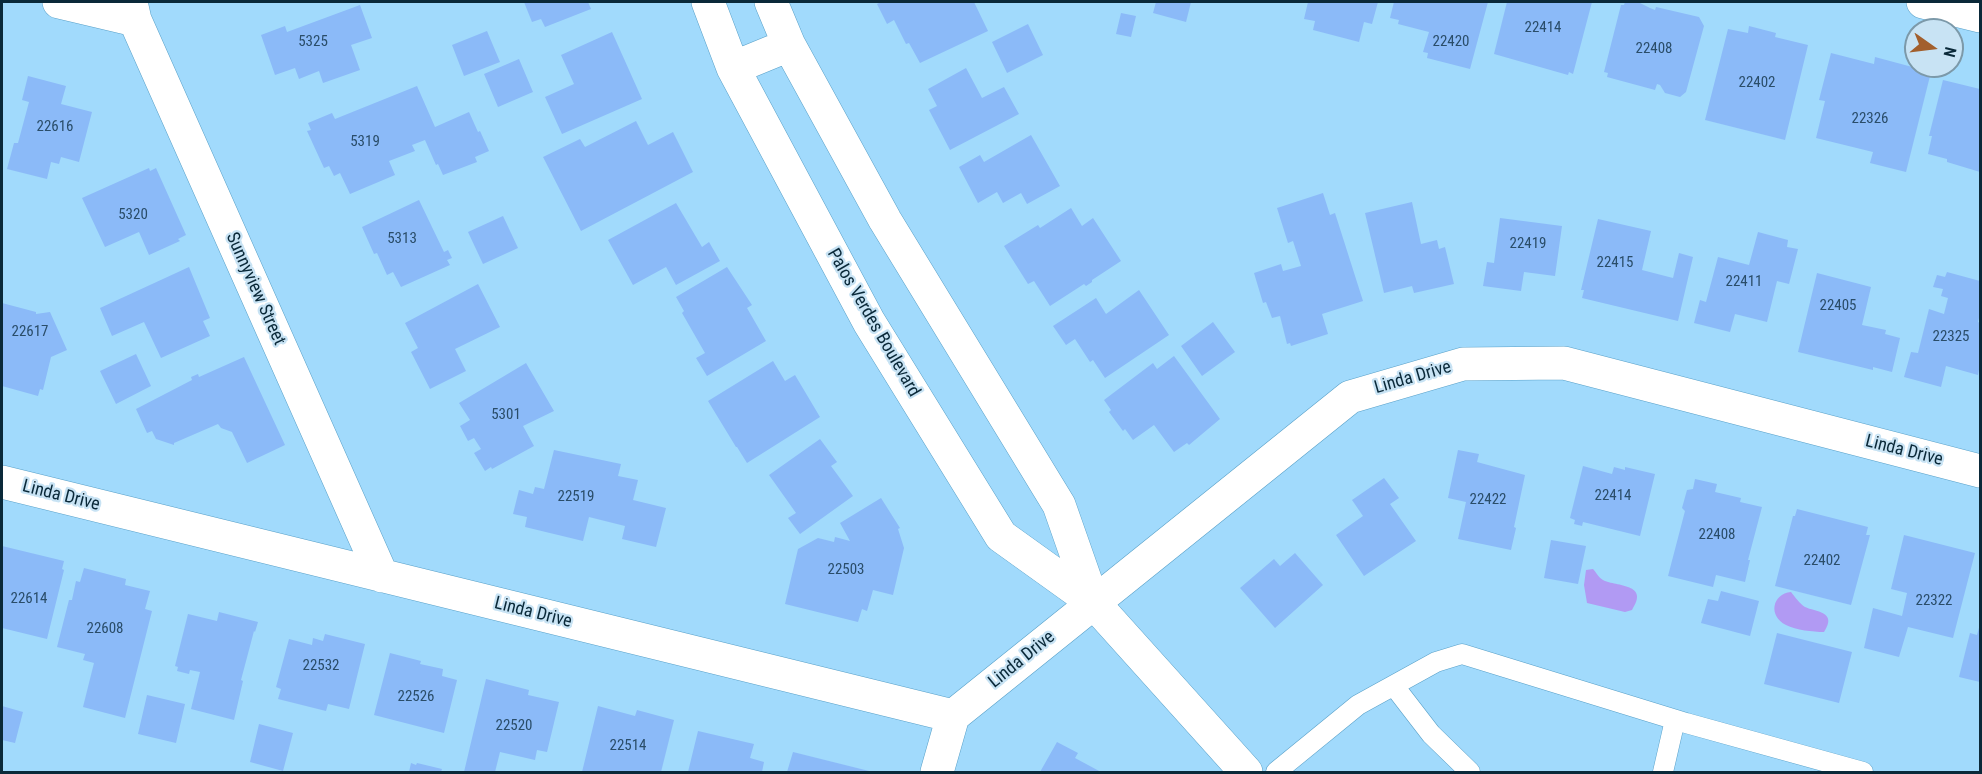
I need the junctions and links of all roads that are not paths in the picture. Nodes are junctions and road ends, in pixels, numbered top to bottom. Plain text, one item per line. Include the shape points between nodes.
1 (59, 2) edge
2 (708, 2) edge
3 (771, 2) edge
4 (1923, 2) edge
5 (133, 11) edge
6 (1980, 16) edge
7 (789, 45) junction
8 (734, 68) junction
9 (1980, 471) edge
10 (2, 482) edge
11 (382, 576) junction
12 (1093, 602) junction
13 (1394, 686) junction
14 (953, 716) junction
15 (1675, 720) junction
16 (937, 772) edge
17 (1246, 772) edge
18 (1276, 772) edge
19 (1470, 772) edge
20 (1662, 772) edge
21 (1863, 772) edge

1 - 5 street
2 - 8 street, Palos Verdes Boulevard
3 - 7 street, Palos Verdes Boulevard
4 - 6 street
5 - 11 street, Sunnyview Street
7 - 8 street
7 - 12 street, Palos Verdes Boulevard via 885,220 1059,505
8 - 12 street, Palos Verdes Boulevard via 869,322 1001,536
9 - 12 street, Linda Drive via 1564,363 1463,364 1350,397
10 - 11 street, Linda Drive
11 - 14 street, Linda Drive
12 - 14 street, Linda Drive
12 - 17 street, Palos Verdes Boulevard
13 - 15 lane via 1436,662 1462,654
13 - 18 lane via 1358,705
13 - 19 lane via 1431,734
14 - 16 street
15 - 20 lane
15 - 21 lane

